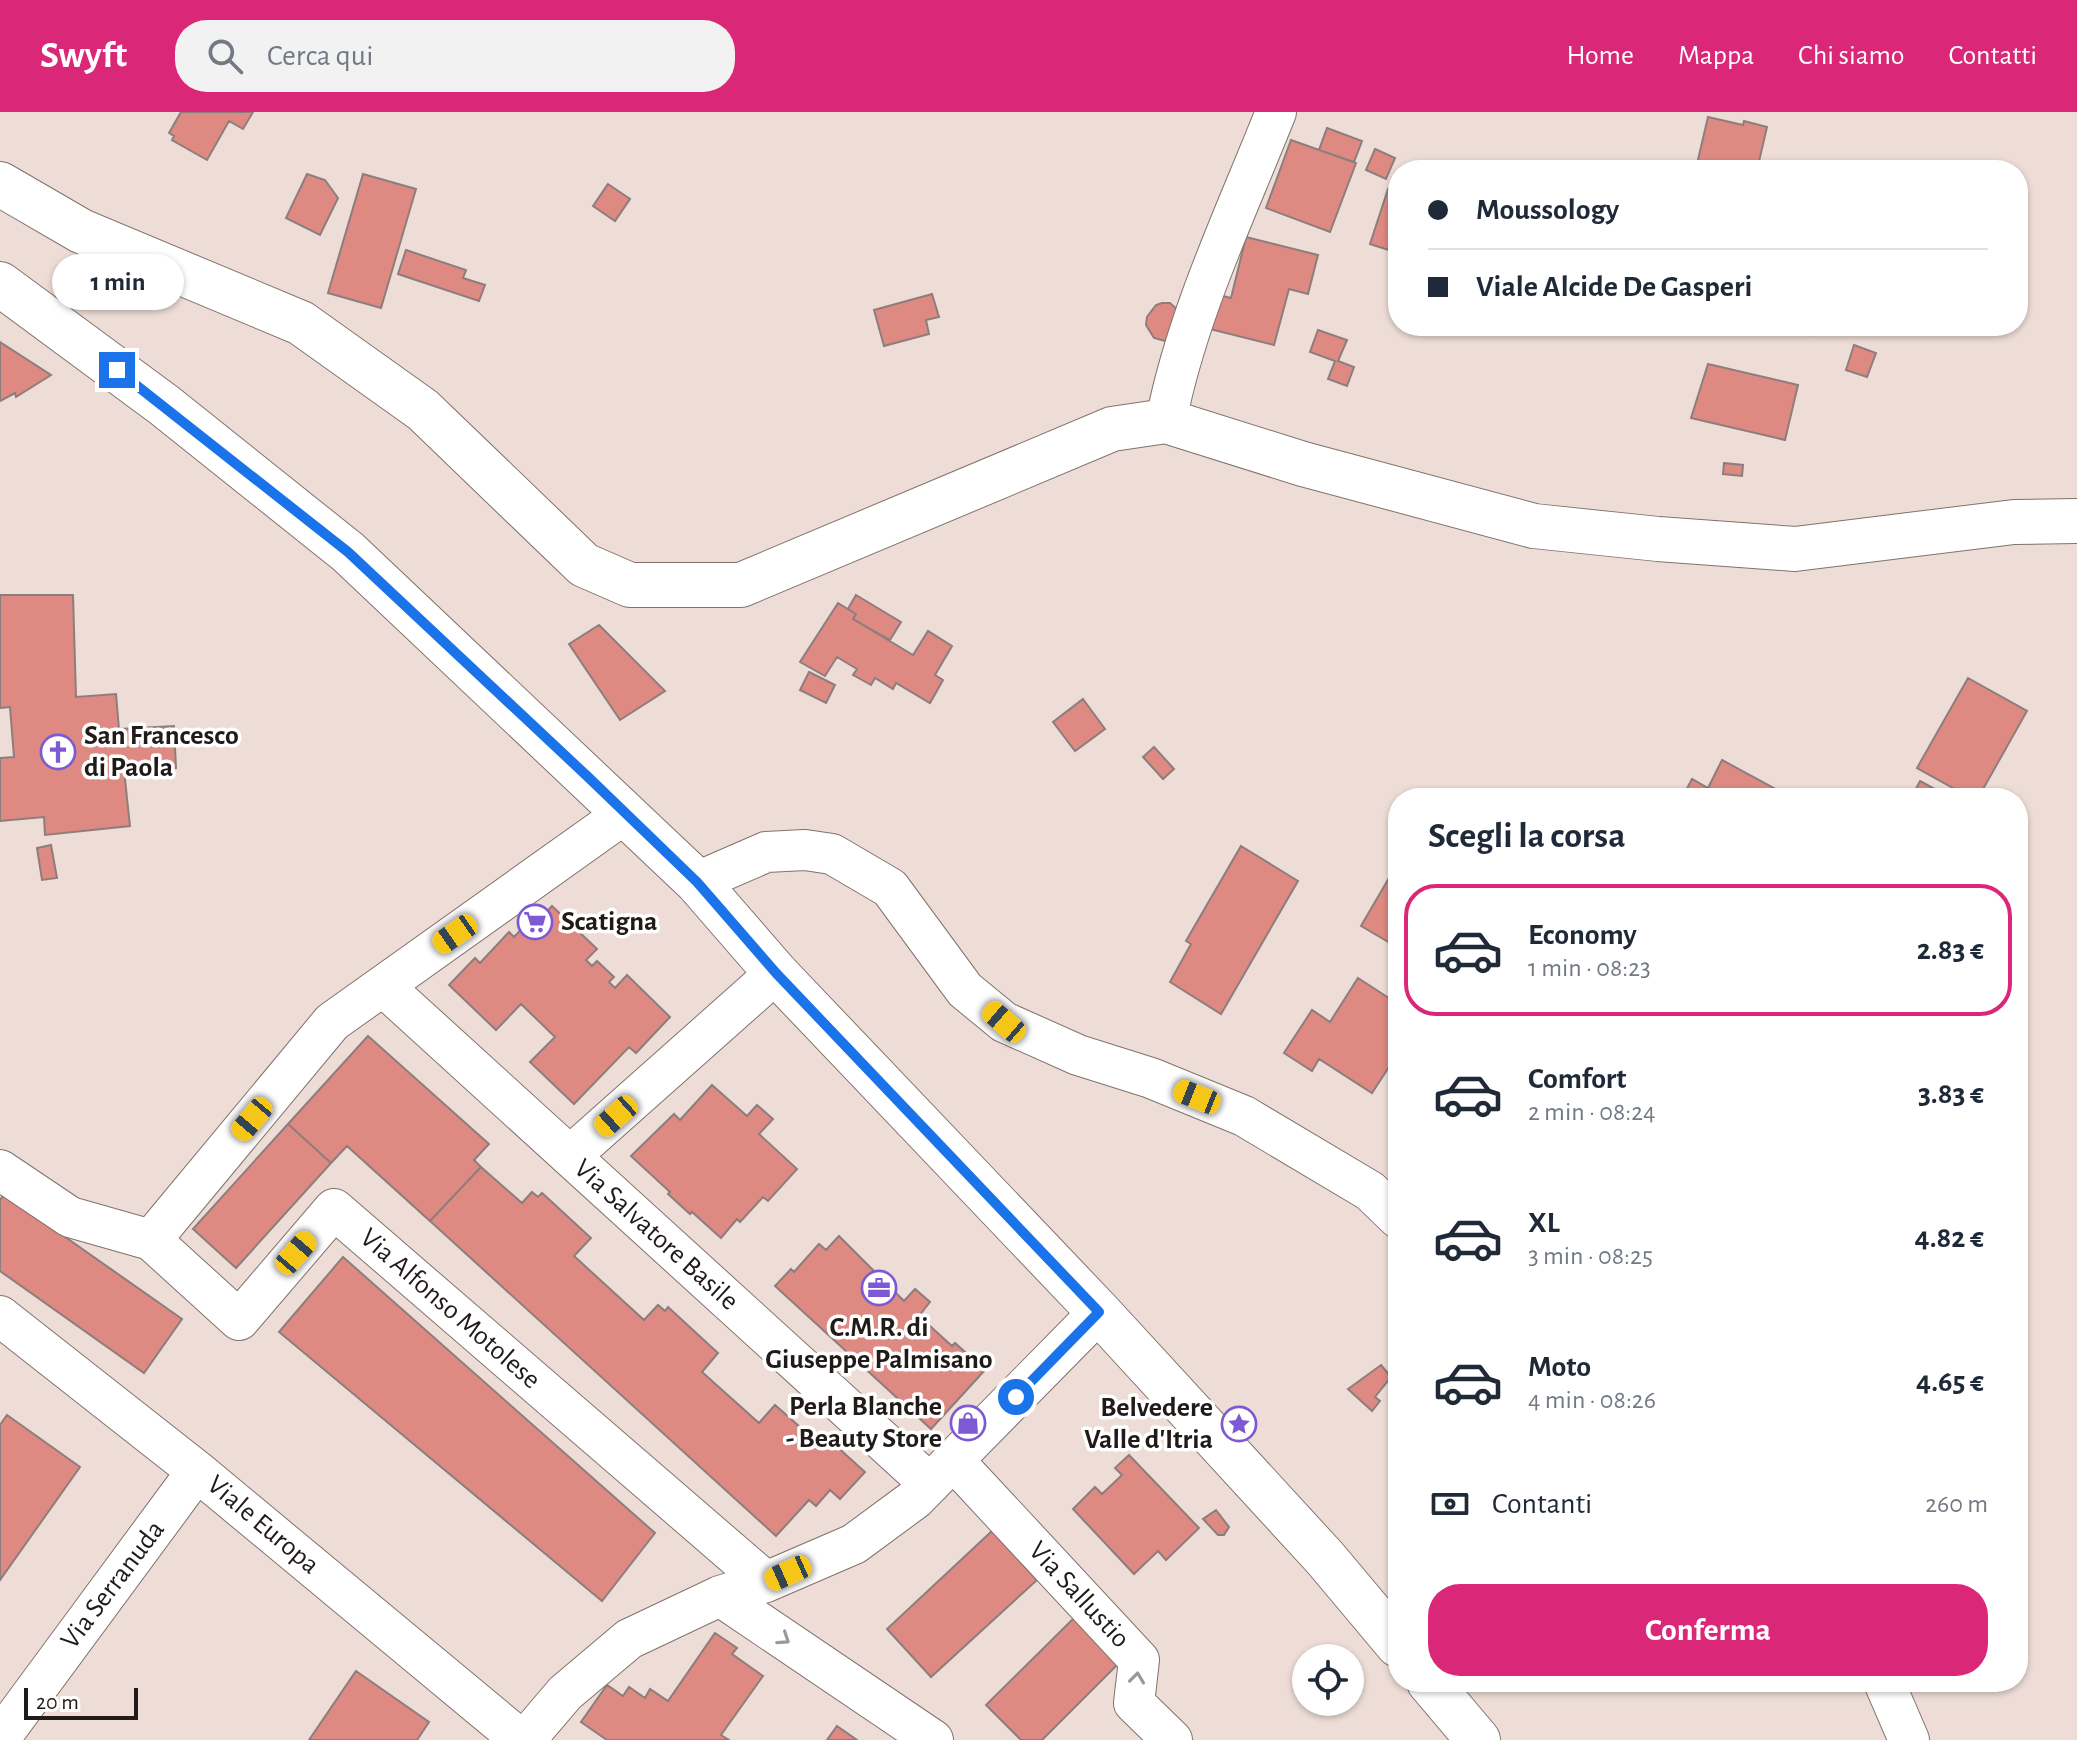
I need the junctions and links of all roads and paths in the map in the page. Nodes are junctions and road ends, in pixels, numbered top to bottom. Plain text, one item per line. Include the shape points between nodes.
1 (1276, 112) edge
2 (0, 184) edge
3 (0, 284) edge
4 (1166, 421) junction
5 (2077, 521) edge
6 (624, 814) junction
7 (697, 882) junction
8 (776, 973) junction
9 (383, 986) junction
10 (570, 1156) junction
11 (0, 1170) edge
12 (1388, 1208) edge
13 (151, 1240) junction
14 (1099, 1312) junction
15 (0, 1316) edge
16 (197, 1471) junction
17 (942, 1472) junction
18 (766, 1582) junction
19 (720, 1596) junction
20 (1388, 1633) edge
21 (1437, 1692) edge
22 (1888, 1692) edge
23 (0, 1738) edge
24 (523, 1740) edge
25 (933, 1740) edge
26 (1172, 1740) edge
27 (1478, 1740) edge
28 (1909, 1740) edge

1 - 4 street via 1195,318
2 - 4 main road via 81,231 301,323 423,410 584,565 630,585 741,585 1112,429
3 - 6 main road via 164,405 348,552
4 - 5 main road via 1534,526 1795,549 2014,522
6 - 7 main road
6 - 9 street
7 - 8 main road
7 - 12 street via 766,852 832,854 890,888 965,990 1004,1022 1244,1116 1370,1191
8 - 10 street
8 - 14 main road
9 - 10 street, Via Salvatore Basile
9 - 13 street via 332,1022
10 - 17 street, Via Salvatore Basile
11 - 13 street via 70,1217
13 - 18 street, Via Alfonso Motolese via 239,1320 334,1209
14 - 17 street
14 - 20 main road
15 - 16 street, Viale Europa
16 - 23 street, Via Serranuda
16 - 24 street, Viale Europa
17 - 18 street via 854,1544
26 -> 17 street, Via Sallustio via 1134,1703 1139,1660
18 - 19 street
19 - 24 street via 629,1639 565,1693
19 -> 25 street
21 - 27 main road
22 - 28 street

